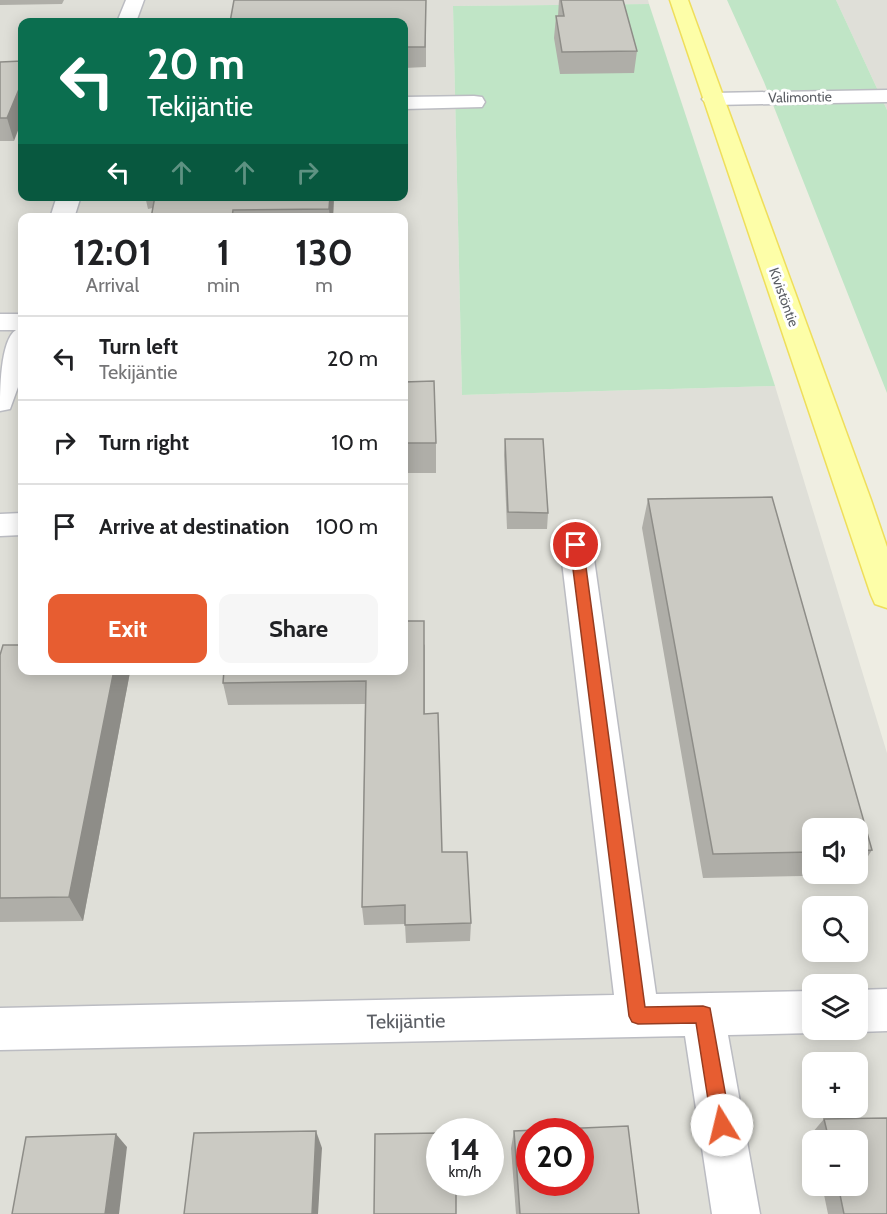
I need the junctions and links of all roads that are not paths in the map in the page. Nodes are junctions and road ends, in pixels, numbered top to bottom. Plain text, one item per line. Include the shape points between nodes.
1 (135, 0) edge
2 (679, 0) edge
3 (128, 18) edge
4 (887, 96) edge
5 (713, 99) junction
6 (474, 102) dead end
7 (408, 103) edge
8 (0, 322) edge
9 (18, 322) edge
10 (18, 349) edge
11 (0, 402) edge
12 (18, 524) edge
13 (0, 525) edge
14 (576, 545) dead end
15 (887, 595) edge
16 (887, 1010) edge
17 (868, 1011) edge
18 (802, 1012) edge
19 (703, 1014) junction
20 (638, 1016) junction
21 (0, 1029) edge
22 (736, 1214) edge

1 - 3 street
2 - 5 main road, Kivistöntie
4 - 5 street, Valimontie
5 - 15 main road, Kivistöntie
6 - 7 street
8 - 9 street
10 - 11 street
12 - 13 street
14 - 20 street
16 - 17 street
18 - 19 street, Tekijäntie
19 - 20 street, Tekijäntie
19 - 22 street
20 - 21 street, Tekijäntie

